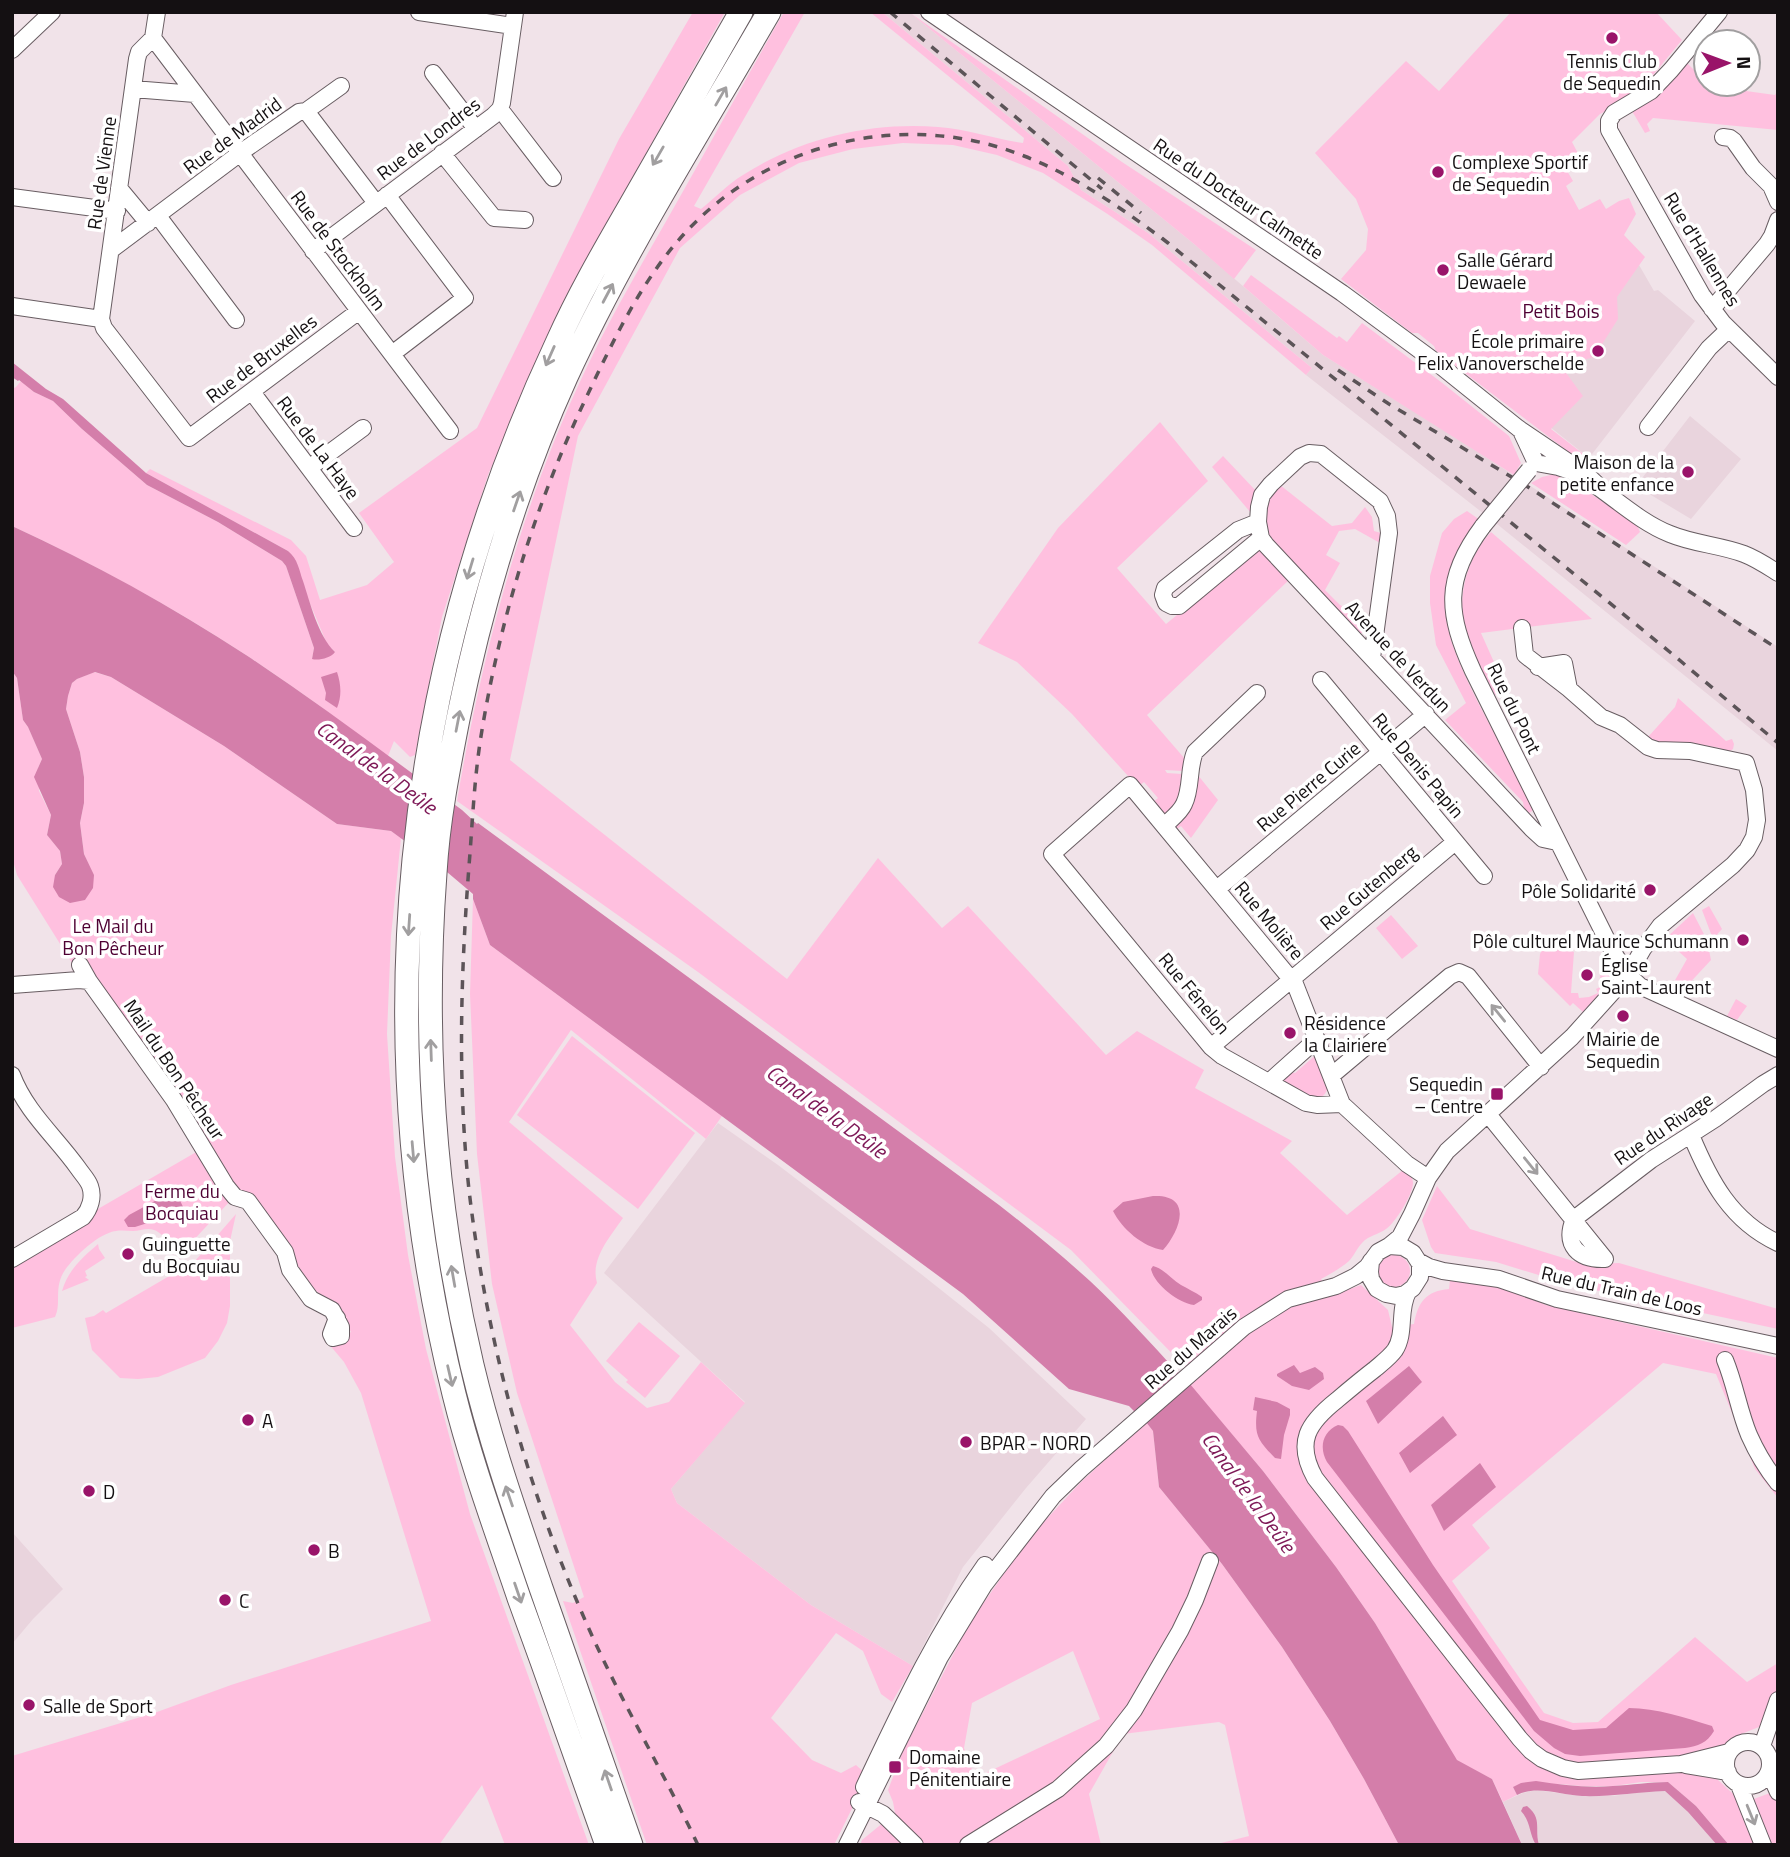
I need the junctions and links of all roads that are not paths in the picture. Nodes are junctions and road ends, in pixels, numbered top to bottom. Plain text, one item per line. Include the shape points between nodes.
1 (52, 12) edge
2 (156, 12) edge
3 (419, 12) edge
4 (741, 12) edge
5 (769, 12) edge
6 (929, 12) edge
7 (1719, 12) edge
8 (514, 19) edge
9 (153, 38) junction
10 (15, 43) edge
11 (432, 73) dead end
12 (341, 86) dead end
13 (133, 89) junction
14 (195, 94) junction
15 (500, 109) junction
16 (306, 111) junction
17 (476, 129) junction
18 (1723, 136) dead end
19 (442, 153) junction
20 (240, 154) junction
21 (1772, 176) edge
22 (553, 178) dead end
23 (119, 188) junction
24 (12, 197) edge
25 (382, 199) junction
26 (1778, 202) edge
27 (117, 211) junction
28 (153, 219) junction
29 (525, 220) dead end
30 (1778, 220) edge
31 (111, 250) junction
32 (313, 251) junction
33 (12, 306) edge
34 (1712, 309) junction
35 (359, 311) junction
36 (101, 319) junction
37 (236, 320) dead end
38 (1728, 330) junction
39 (391, 354) junction
40 (1778, 377) edge
41 (252, 392) junction
42 (1648, 427) dead end
43 (363, 428) dead end
44 (450, 431) dead end
45 (1539, 459) junction
46 (309, 468) junction
47 (354, 528) dead end
48 (1259, 530) junction
49 (1778, 573) edge
50 (1522, 628) dead end
51 (1372, 658) junction
52 (1321, 680) dead end
53 (1257, 693) dead end
54 (1426, 715) junction
55 (1381, 752) junction
56 (1519, 813) junction
57 (1544, 815) junction
58 (1164, 826) junction
59 (1455, 842) junction
60 (1557, 842) junction
61 (1052, 855) joint
62 (1484, 876) dead end
63 (1217, 889) junction
64 (80, 965) dead end
65 (1628, 975) junction
66 (1292, 979) junction
67 (89, 981) junction
68 (12, 985) edge
69 (1317, 1039) junction
70 (1775, 1046) edge
71 (1212, 1047) junction
72 (1541, 1067) junction
73 (12, 1075) edge
74 (1778, 1075) edge
75 (1331, 1076) junction
76 (1269, 1082) junction
77 (1342, 1104) junction
78 (1487, 1113) junction
79 (1691, 1135) junction
80 (1428, 1178) junction
81 (1412, 1214) junction
82 (1778, 1243) edge
83 (1389, 1246) junction
84 (1416, 1257) junction
85 (12, 1259) edge
86 (1371, 1261) junction
87 (1457, 1274) junction
88 (1342, 1285) junction
89 (1377, 1289) junction
90 (1411, 1290) junction
91 (337, 1318) dead end
92 (1400, 1330) junction
93 (1778, 1346) edge
94 (1725, 1360) dead end
95 (1778, 1483) edge
96 (1210, 1561) dead end
97 (1778, 1700) edge
98 (1762, 1746) junction
99 (1729, 1752) junction
100 (1681, 1764) junction
101 (1728, 1772) junction
102 (1769, 1772) junction
103 (1739, 1785) junction
104 (1778, 1793) edge
105 (863, 1803) junction
106 (607, 1845) edge
107 (631, 1845) edge
108 (838, 1845) edge
109 (848, 1845) edge
110 (915, 1845) edge
111 (968, 1845) edge
112 (1763, 1845) edge

1 - 10 street
2 - 9 street
3 - 8 street
4 -> 106 highway via 599,259 523,418 469,572 446,662 413,856 407,973 408,1092 432,1292 455,1397 485,1500
107 -> 5 highway via 505,1483 455,1287 433,1094 430,989 435,872 445,788 469,668 524,480 606,295
6 - 45 street, Rue du Docteur Calmette via 1352,300 1518,428
7 - 34 street, Rue d'Hallennes via 1654,89 1614,113 1609,121 1609,130
8 - 15 street, Rue de Londres
9 - 13 street, Rue de Vienne via 139,52
9 - 14 street, Rue de Stockholm
11 - 17 street
12 - 16 street, Rue de Madrid
13 - 14 street
13 - 23 street, Rue de Vienne
14 - 20 street, Rue de Stockholm
15 - 17 street, Rue de Londres
15 - 22 street
16 - 20 street, Rue de Madrid
16 - 25 street
17 - 19 street, Rue de Londres
18 - 21 street via 1734,141 1753,168
19 - 25 street, Rue de Londres
19 - 29 street via 494,218
20 - 28 street, Rue de Madrid
20 - 32 street, Rue de Stockholm
21 - 26 street
23 - 27 street, Rue de Vienne
23 - 28 street
24 - 27 street
25 - 32 street, Rue de Londres
25 - 39 street via 466,298
27 - 31 street, Rue de Vienne
28 - 31 street, Rue de Madrid
28 - 37 street
30 - 34 street via 1767,244
31 - 36 street, Rue de Vienne
32 - 35 street, Rue de Stockholm
33 - 36 street
34 - 38 street, Rue d'Hallennes
35 - 39 street, Rue de Stockholm
35 - 41 street, Rue de Bruxelles
36 - 41 street, Rue de Bruxelles via 189,438
38 - 40 street, Rue d'Hallennes
38 - 42 street
39 - 44 street, Rue de Stockholm
41 - 46 street, Rue de La Haye
43 - 46 street
45 - 49 street via 1575,473 1666,532 1744,554
45 - 57 street, Rue du Pont, bridge via 1463,555 1453,604 1456,629 1469,662
46 - 47 street, Rue de La Haye
48 - 48 street via 1179,606 1166,603 1165,588 1238,530
48 - 51 street, Avenue de Verdun
48 - 51 street via 1260,501 1266,489 1309,453 1321,454 1380,501 1389,533
50 - 65 street via 1525,655 1643,745 1746,763 1757,826 1750,845 1660,926
51 - 54 street, Avenue de Verdun
52 - 55 street, Rue Denis Papin
53 - 58 street via 1195,752 1186,799
54 - 55 street, Rue Pierre Curie
54 - 56 street, Avenue de Verdun
55 - 59 street, Rue Denis Papin
55 - 63 street, Rue Pierre Curie
56 - 57 street via 1529,819
56 - 60 street, Avenue de Verdun via 1543,839
57 - 60 street, Rue du Pont
58 - 61 street, Rue Molière via 1130,785
58 - 63 street, Rue Molière
59 - 62 street, Rue Denis Papin
59 - 66 street, Rue Gutenberg
60 - 65 street, Rue du Pont
61 - 71 street, Rue Fénelon
63 - 66 street, Rue Molière
64 - 67 street, Mail du Bon Pêcheur
65 - 70 street via 1647,989
65 - 72 street
66 - 69 street, Rue Molière
66 - 71 street, Rue Gutenberg
67 - 68 street
67 - 91 street, Mail du Bon Pêcheur via 169,1092 226,1186 235,1197 248,1201 285,1252 290,1270 311,1300 331,1308
69 - 75 street, Rue Molière
69 - 76 street
71 - 76 street, Rue Fénelon
72 -> 75 street via 1460,972
72 - 78 street
73 - 85 street via 29,1107 89,1183 91,1196 83,1217
74 - 79 street, Rue du Rivage
75 - 77 street, Rue Molière
76 - 77 street, Rue Fénelon via 1311,1105
77 - 80 street
78 -> 79 street, Rue du Rivage via 1574,1219 1641,1166
78 - 80 street via 1447,1151
79 - 82 street via 1711,1178 1739,1217
80 - 81 street
81 - 83 street via 1400,1237
81 - 84 street
83 - 84 street via 1403,1247
83 - 86 street
84 - 87 street, Rue du Train de Loos via 1435,1269
84 - 90 street via 1420,1277
86 - 88 street, Rue du Marais
86 - 89 street
87 - 90 street, Rue du Train de Loos via 1429,1279
87 - 93 street, Rue du Train de Loos via 1499,1279 1557,1299
88 - 89 street, Rue du Marais
88 - 105 street, Rue du Marais via 1283,1301 1244,1327 1053,1496 961,1620
89 - 90 street via 1396,1296
89 - 92 street via 1392,1306
90 - 92 street via 1404,1302
92 - 100 street via 1399,1342 1389,1356 1311,1425 1305,1449 1315,1478 1536,1756 1578,1771
94 - 95 street via 1748,1433
96 - 111 street via 1180,1631 1134,1710 1106,1746 1058,1789
97 - 98 street
98 - 99 street via 1741,1743
98 - 102 street via 1770,1758
99 - 100 street
99 - 101 street
100 - 101 street
101 - 103 street
102 - 103 street via 1760,1783
102 - 104 street
103 -> 112 street
105 - 108 street
105 - 109 street
105 - 110 street via 890,1820

